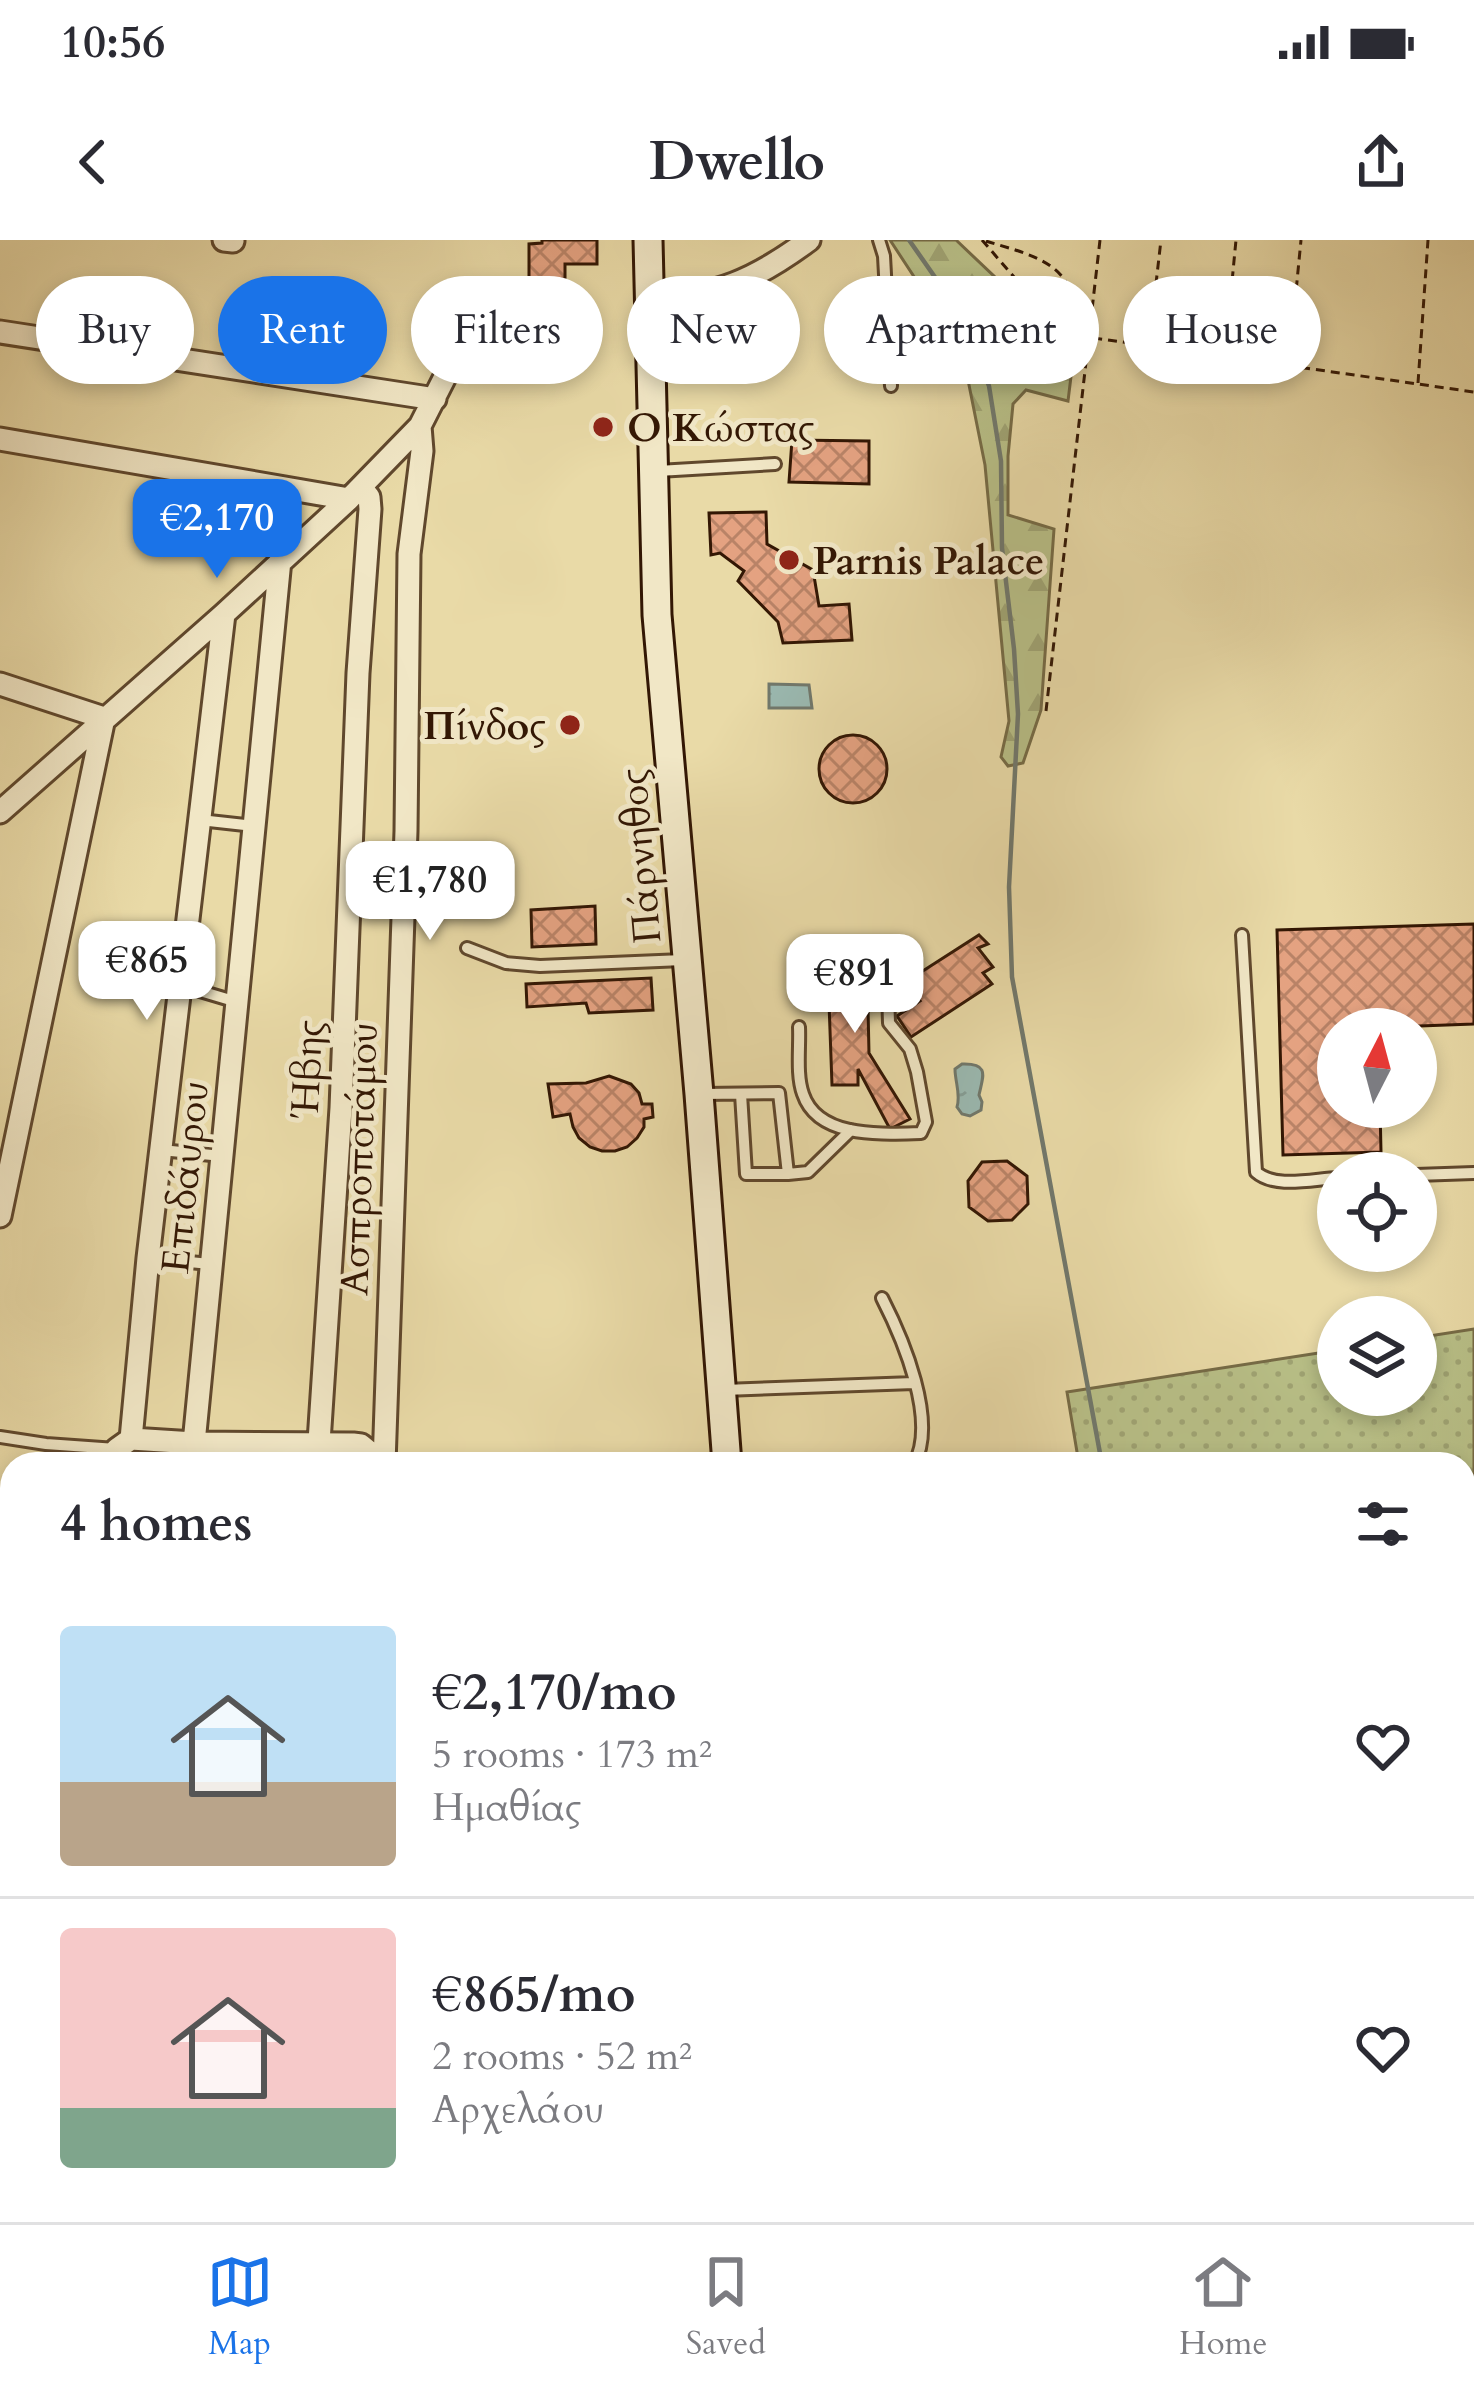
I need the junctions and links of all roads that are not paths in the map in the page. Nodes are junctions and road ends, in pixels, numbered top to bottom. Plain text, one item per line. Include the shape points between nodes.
1 (224, 240) edge
2 (648, 240) edge
3 (809, 240) edge
4 (880, 240) edge
5 (233, 241) edge
6 (650, 276) edge
7 (756, 276) edge
8 (0, 332) edge
9 (442, 384) edge
10 (653, 384) edge
11 (891, 386) dead end
12 (435, 399) junction
13 (420, 426) junction
14 (0, 439) edge
15 (775, 464) dead end
16 (655, 471) junction
17 (355, 493) junction
18 (280, 560) junction
19 (224, 614) junction
20 (0, 684) edge
21 (104, 718) junction
22 (0, 812) edge
23 (200, 820) junction
24 (254, 826) junction
25 (1242, 935) dead end
26 (467, 948) dead end
27 (687, 960) junction
28 (860, 961) dead end
29 (180, 985) junction
30 (237, 1002) junction
31 (800, 1027) dead end
32 (801, 1091) junction
33 (779, 1093) junction
34 (699, 1094) junction
35 (742, 1094) junction
36 (851, 1130) junction
37 (160, 1150) junction
38 (222, 1156) junction
39 (1474, 1173) edge
40 (788, 1174) junction
41 (1437, 1174) edge
42 (1317, 1179) edge
43 (0, 1216) edge
44 (148, 1258) junction
45 (212, 1264) junction
46 (882, 1298) dead end
47 (914, 1383) junction
48 (720, 1390) junction
49 (0, 1437) edge
50 (194, 1442) junction
51 (319, 1442) junction
52 (121, 1451) edge
53 (370, 1452) edge
54 (384, 1452) edge
55 (726, 1452) edge
56 (919, 1452) edge

1 - 5 street
2 - 6 main road, Πάρνηθος
3 - 7 street
4 - 11 lane
8 - 12 street
9 - 12 street
10 - 16 main road, Πάρνηθος
12 - 13 street
13 - 17 street
13 - 54 street, Ασπροποτάμου via 409,554
14 - 17 street
15 - 16 lane
16 - 27 main road, Πάρνηθος via 657,615
17 - 18 street
17 - 51 street, Ήβης via 369,497 370,509
18 - 19 street
18 - 24 street, Επιδάυρου
19 - 21 street
19 - 23 street
20 - 21 street
21 - 22 street
21 - 43 street
23 - 24 lane
23 - 29 street
24 - 30 street, Επιδάυρου
25 - 42 lane via 1256,1172 1275,1181
26 - 27 lane via 540,966
27 - 34 main road, Πάρνηθος
28 - 36 lane via 887,959 889,1023 910,1049 926,1122 921,1133
29 - 30 lane
29 - 37 street
30 - 38 street, Επιδάυρου
31 - 32 lane
32 - 33 lane
32 - 36 lane via 813,1113
33 - 35 lane
33 - 40 lane
34 - 35 lane
34 - 48 main road, Πάρνηθος
35 - 40 lane via 746,1174
36 - 40 lane via 808,1172
37 - 38 lane
37 - 44 street
38 - 45 street, Επιδάυρου
39 - 41 lane
44 - 45 lane
44 - 52 street
45 - 50 street, Επιδάυρου
46 - 47 lane
47 - 48 lane
47 - 56 lane
48 - 55 main road, Πάρνηθος
49 - 52 lane
50 - 51 street
50 - 52 street
51 - 53 street via 361,1444

